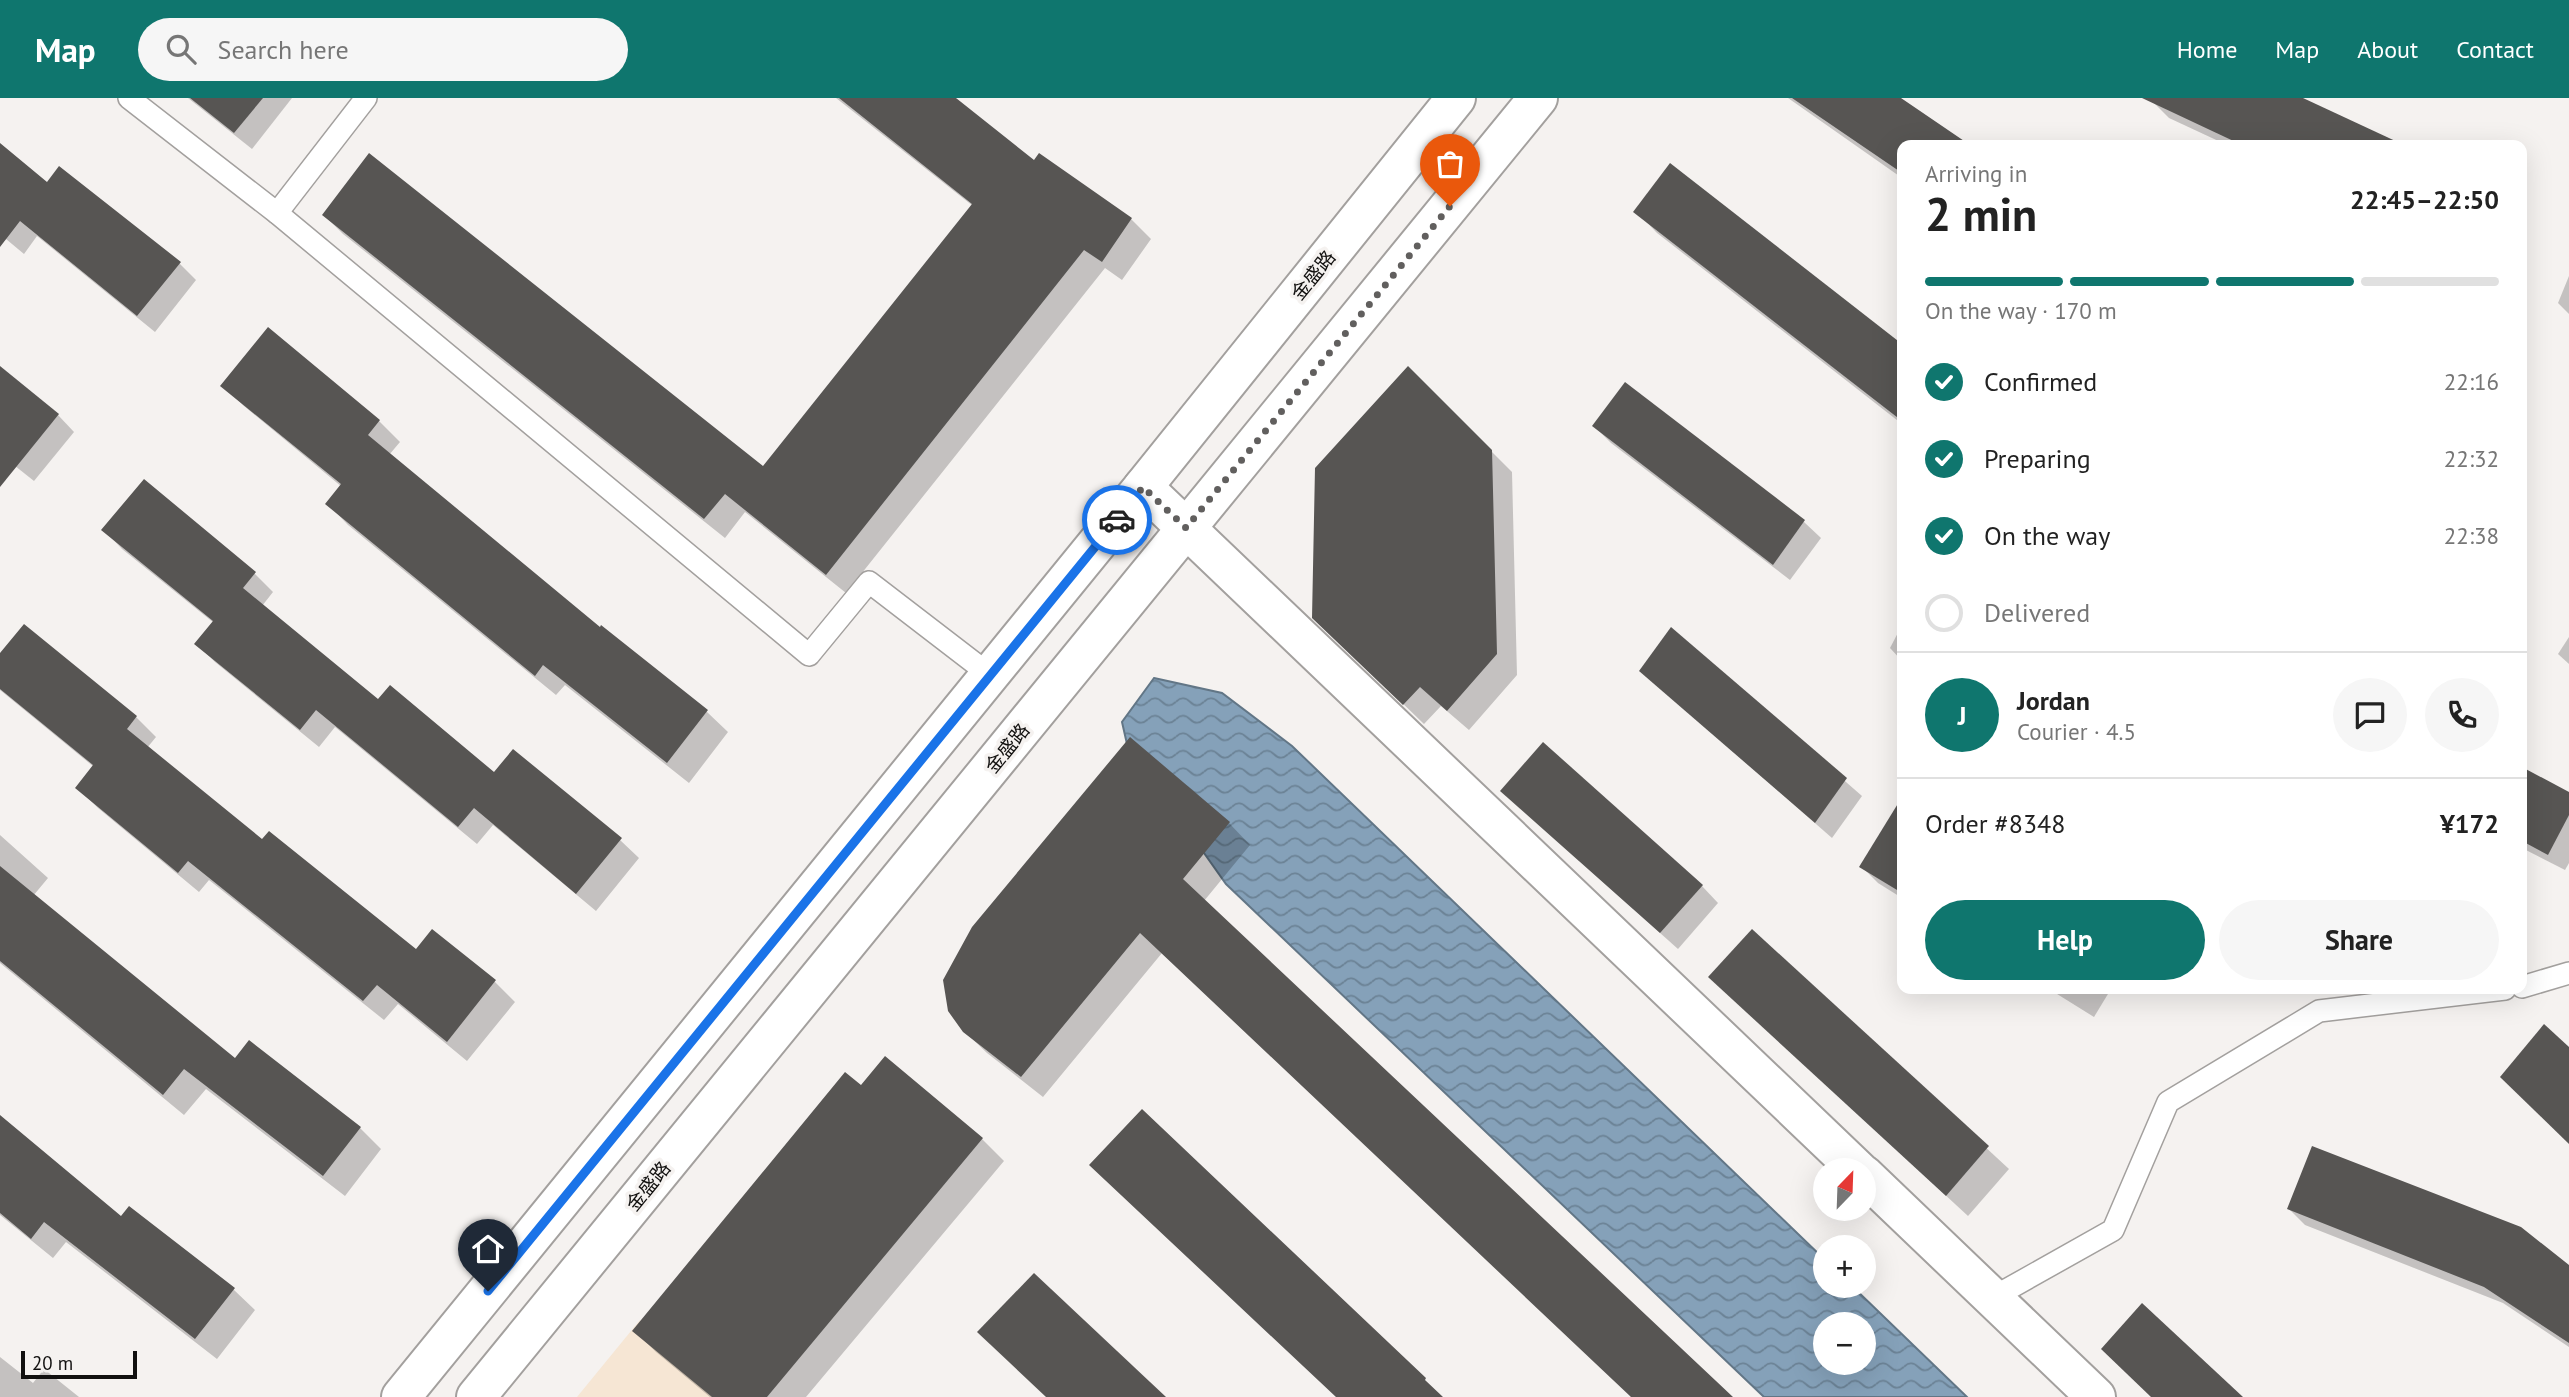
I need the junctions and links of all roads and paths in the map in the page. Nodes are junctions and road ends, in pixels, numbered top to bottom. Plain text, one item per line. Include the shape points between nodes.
1 (129, 98) edge
2 (366, 98) edge
3 (1456, 98) edge
4 (1538, 98) edge
5 (277, 213) junction
6 (1143, 487) junction
7 (1186, 528) junction
8 (990, 675) junction
9 (2569, 973) edge
10 (2527, 986) edge
11 (2463, 994) edge
12 (1845, 1158) edge
13 (1876, 1187) edge
14 (1992, 1298) junction
15 (401, 1397) edge
16 (476, 1397) edge
17 (2096, 1397) edge

1 - 5 lane
2 - 5 lane
3 - 6 street, 金盛路
4 - 7 street, 金盛路
5 - 8 lane via 809,655 869,582
6 - 7 street
6 - 8 street, 金盛路
7 - 12 street
7 - 16 street, 金盛路
8 - 15 street, 金盛路
9 - 10 lane
11 - 14 lane via 2319,1011 2168,1102 2113,1230
13 - 14 street
14 - 17 street

